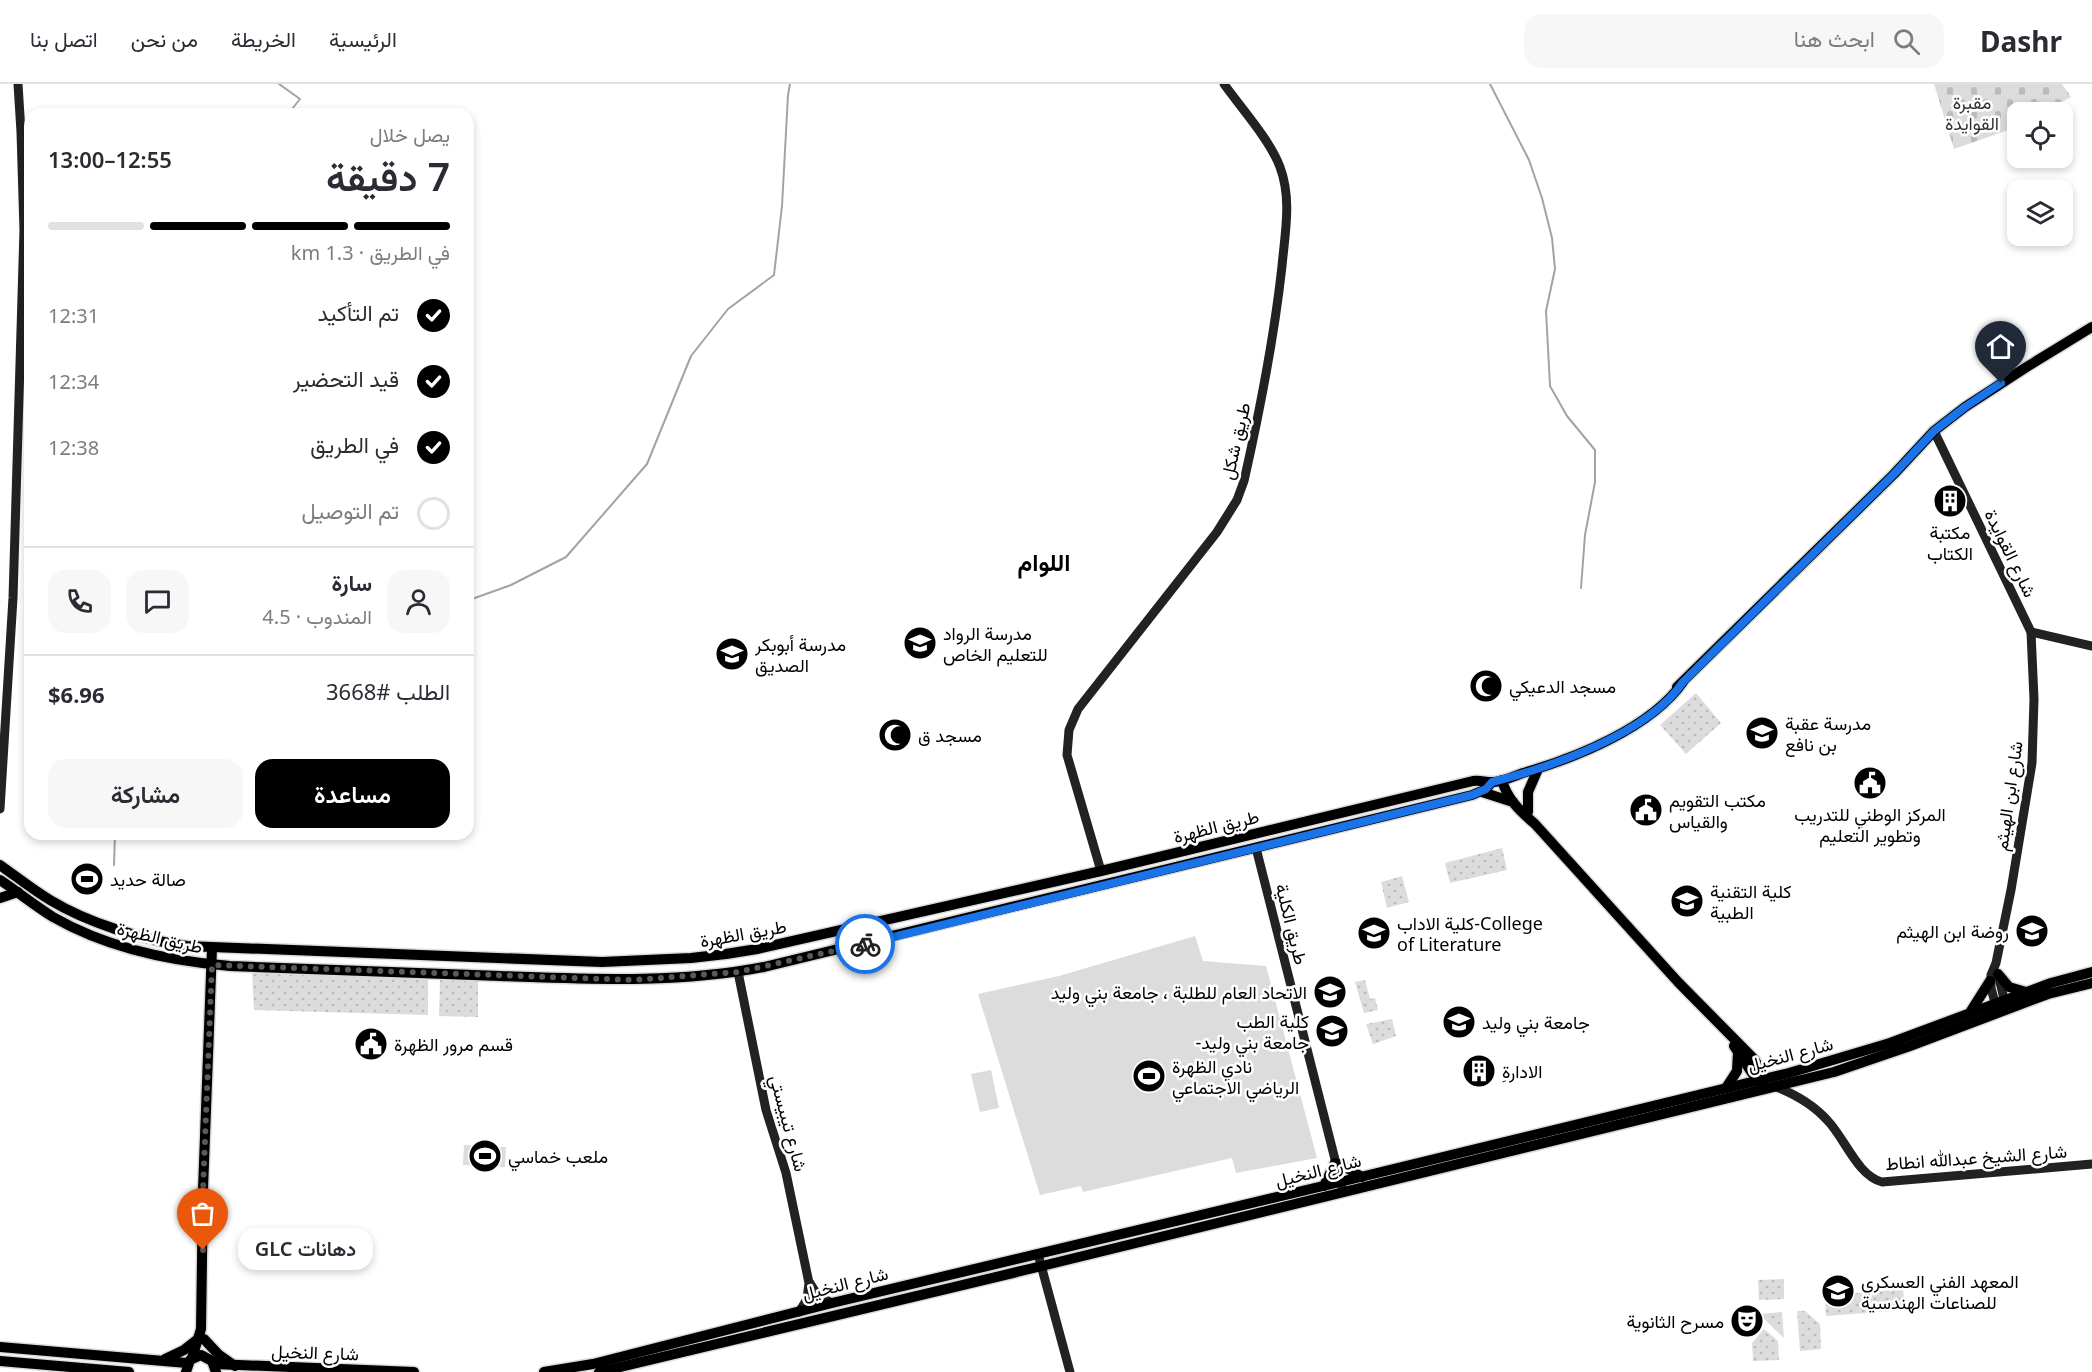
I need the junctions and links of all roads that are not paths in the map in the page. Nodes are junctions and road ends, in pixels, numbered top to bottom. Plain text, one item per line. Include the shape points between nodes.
1 (18, 84) edge
2 (1224, 84) edge
3 (2092, 327) edge
4 (1934, 431) junction
5 (2031, 632) junction
6 (2092, 646) edge
7 (1538, 769) junction
8 (1497, 781) junction
9 (1482, 792) junction
10 (1514, 803) junction
11 (0, 809) edge
12 (1528, 812) junction
13 (1535, 824) junction
14 (1256, 848) junction
15 (0, 866) edge
16 (1101, 871) junction
17 (0, 880) edge
18 (18, 892) junction
19 (0, 898) edge
20 (212, 948) junction
21 (212, 965) junction
22 (738, 972) junction
23 (2092, 972) edge
24 (1994, 978) junction
25 (2092, 983) edge
26 (2026, 992) junction
27 (2001, 1006) junction
28 (1969, 1013) junction
29 (1726, 1033) junction
30 (1738, 1050) junction
31 (1757, 1063) junction
32 (1789, 1073) junction
33 (1760, 1085) junction
34 (1774, 1086) junction
35 (1726, 1088) junction
36 (1338, 1164) junction
37 (2092, 1164) edge
38 (1362, 1177) junction
39 (1344, 1185) junction
40 (1324, 1186) junction
41 (1038, 1254) junction
42 (1042, 1266) junction
43 (809, 1283) junction
44 (832, 1303) junction
45 (799, 1312) junction
46 (758, 1328) junction
47 (201, 1335) junction
48 (0, 1347) edge
49 (0, 1361) edge
50 (161, 1361) junction
51 (188, 1364) edge
52 (213, 1365) edge
53 (235, 1366) junction
54 (584, 1369) edge
55 (129, 1372) edge
56 (414, 1372) edge
57 (544, 1372) edge
58 (599, 1372) edge
59 (1070, 1372) edge

1 - 11 main road via 24,230 14,598
2 - 16 main road, طريق شكل via 1273,152 1284,179 1287,223 1274,337 1237,500 1217,532 1078,709 1069,730 1070,765
3 - 4 main road, طريق الظهرة via 1965,407
4 - 5 main road, شارع القوايدة
4 - 7 main road, طريق الظهرة via 1683,682 1601,742
5 - 6 main road
5 - 24 main road, شارع ابن الهيثم via 2032,763
7 - 8 main road, طريق الظهرة
7 - 12 main road via 1528,792
8 - 9 main road, طريق الظهرة
8 - 10 main road, شارع الشيخ عبدالله انطاط
8 - 12 main road, شارع الشيخ عبدالله انطاط via 1512,790
8 - 16 main road, طريق الظهرة via 1473,781
9 - 10 main road
9 - 14 main road, طريق الظهرة
10 - 13 main road, شارع الشيخ عبدالله انطاط
12 - 13 main road, شارع الشيخ عبدالله انطاط
13 - 29 main road, شارع الشيخ عبدالله انطاط
14 - 22 main road, طريق الظهرة
14 - 36 main road, طريق الكلية
15 - 20 main road, طريق الظهرة via 49,900 127,933 171,944
16 - 20 main road, طريق الظهرة via 757,949 692,958 602,962
17 - 18 main road, طريق الظهرة
18 - 19 main road
18 - 21 main road, طريق الظهرة via 68,925 123,948
20 - 21 main road
21 - 22 main road, طريق الظهرة via 600,980
21 - 47 main road
22 - 43 main road, شارع تيبيستي via 766,1110 786,1173
23 - 26 main road, شارع النخيل
24 - 26 main road
24 - 27 main road
24 - 28 main road
25 - 27 main road, شارع النخيل
26 - 27 main road, شارع النخيل
27 - 28 main road, شارع النخيل
27 - 34 main road, شارع النخيل via 1870,1061
28 - 32 main road, شارع النخيل via 1890,1043
29 - 30 main road, شارع الشيخ عبدالله انطاط
29 - 31 main road, شارع الشيخ عبدالله انطاط
30 - 33 main road, شارع الشيخ عبدالله انطاط
30 - 35 main road via 1737,1071
31 - 32 main road via 1772,1071
31 - 33 main road, شارع الشيخ عبدالله انطاط
32 - 33 main road, شارع النخيل
33 - 34 main road, شارع الشيخ عبدالله انطاط
33 - 35 main road, شارع النخيل
33 - 39 main road, شارع النخيل
34 - 37 main road, شارع الشيخ عبدالله انطاط via 1820,1112 1864,1172 1882,1182
35 - 38 main road, شارع النخيل
36 - 38 main road
36 - 39 main road, طريق الكلية
36 - 40 main road
38 - 39 main road, شارع النخيل
39 - 40 main road, شارع النخيل
39 - 42 main road, شارع النخيل
40 - 41 main road, شارع النخيل
41 - 42 main road
41 - 44 main road, شارع النخيل
42 - 46 main road, شارع النخيل
42 - 59 main road
43 - 44 main road via 818,1296
43 - 45 main road via 807,1299
44 - 45 main road, شارع النخيل
45 - 46 main road, شارع النخيل
46 - 54 main road, شارع النخيل
46 - 58 main road, شارع النخيل
47 - 50 main road via 184,1350
47 - 51 main road
47 - 52 main road
47 - 53 main road
48 - 50 main road
49 - 55 main road
50 - 51 main road
51 - 52 main road, شارع النخيل via 201,1355
52 - 53 main road, شارع النخيل
53 - 56 main road, شارع النخيل
54 - 57 main road, شارع النخيل

